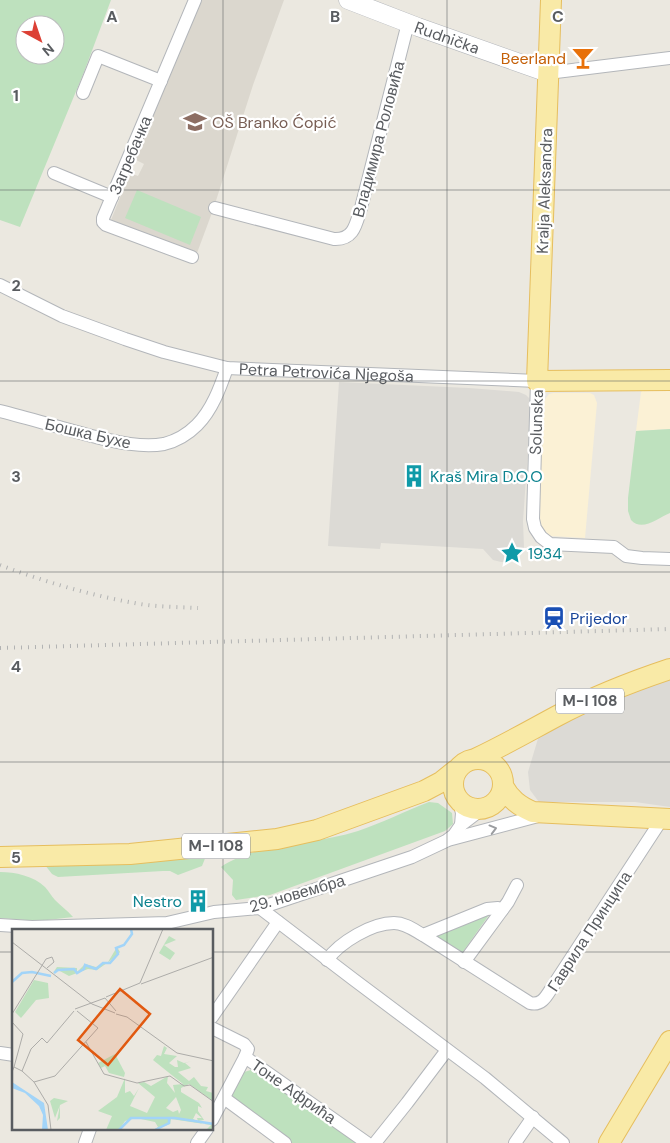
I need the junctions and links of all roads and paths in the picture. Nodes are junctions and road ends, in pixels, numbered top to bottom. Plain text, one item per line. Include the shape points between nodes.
1 (195, 0) edge
2 (348, 0) edge
3 (551, 0) edge
4 (408, 24) junction
5 (670, 58) edge
6 (548, 73) junction
7 (161, 81) junction
8 (83, 92) dead end
9 (54, 173) dead end
10 (112, 197) junction
11 (215, 208) dead end
12 (192, 257) dead end
13 (0, 285) edge
14 (227, 368) junction
15 (670, 380) edge
16 (537, 381) junction
17 (0, 411) edge
18 (670, 559) edge
19 (670, 669) edge
20 (513, 740) junction
21 (475, 759) junction
22 (456, 770) junction
23 (501, 778) junction
24 (424, 792) junction
25 (457, 798) junction
26 (486, 808) junction
27 (522, 808) junction
28 (548, 814) junction
29 (666, 819) edge
30 (462, 825) junction
31 (446, 841) junction
32 (0, 857) edge
33 (517, 885) dead end
34 (260, 908) junction
35 (502, 910) junction
36 (278, 922) junction
37 (0, 925) edge
38 (165, 927) edge
39 (422, 935) junction
40 (327, 960) junction
41 (464, 962) junction
42 (214, 1014) edge
43 (214, 1029) edge
44 (670, 1041) edge
45 (447, 1050) junction
46 (245, 1057) junction
47 (224, 1098) junction
48 (214, 1116) edge
49 (533, 1117) junction
50 (90, 1130) edge
51 (205, 1130) edge
52 (85, 1143) edge
53 (197, 1143) edge
54 (285, 1143) edge
55 (367, 1143) edge
56 (375, 1143) edge
57 (515, 1143) edge
58 (563, 1143) edge
59 (609, 1143) edge

1 - 7 street, Загребачка
2 - 4 street, Rudnička
3 - 6 main road, Kralja Aleksandra
4 - 6 street, Rudnička
4 - 11 street, Владимира Роловића via 361,208 351,233 342,240 334,239
5 - 6 street
6 - 16 main road, Kralja Aleksandra
7 - 8 street via 98,56
7 - 10 street, Загребачка
9 - 10 street
10 - 12 street, Загребачка via 103,218 106,225
13 - 14 street, Petra Petrovića Njegoša via 62,316 164,352
14 - 16 street, Petra Petrovića Njegoša
14 - 17 street, Бошка Бухе via 212,403 197,426 164,444 108,440
15 - 16 main road, Petra Petrovića Njegoša
16 - 18 street, Solunska via 533,519 541,537 550,544 614,548 626,556
19 - 20 main road, M-I 108 via 558,715
20 - 21 main road, M-I 108
20 - 23 main road via 503,757
21 - 22 main road, M-I 108
21 - 23 main road via 493,764
22 - 24 main road, M-I 108
22 - 25 main road via 452,786
23 - 26 main road via 501,794
23 - 27 main road via 509,797
24 - 25 main road, M-I 108
24 - 32 main road, M-I 108 via 317,830 277,839 130,854
25 - 26 main road, M-I 108 via 473,809
25 - 30 street
26 - 27 main road
26 - 30 street, 29. новембра
27 - 28 main road
28 - 29 main road
31 -> 28 street
29 - 41 street, Гаврила Принципа via 544,999 530,1003
30 - 31 street, 29. новембра
31 - 34 street, 29. новембра via 412,857
33 - 35 street
34 - 36 street
34 - 38 street, 29. новембра via 214,912
35 - 39 street via 487,910
35 - 41 street
36 - 40 street
36 - 42 street
37 - 38 street, 29. новембра
39 - 40 street, Гаврила Принципа via 406,925 386,924 355,936 339,946
39 - 41 street, Гаврила Принципа
40 - 45 street
43 - 46 street via 244,1044 248,1049
44 - 59 main road
45 - 49 street
45 - 56 street
46 - 47 street
46 - 55 street, Тоне Афрића
47 - 48 street
47 - 54 street
49 - 57 street
49 - 58 street
50 - 52 street
51 - 53 street

